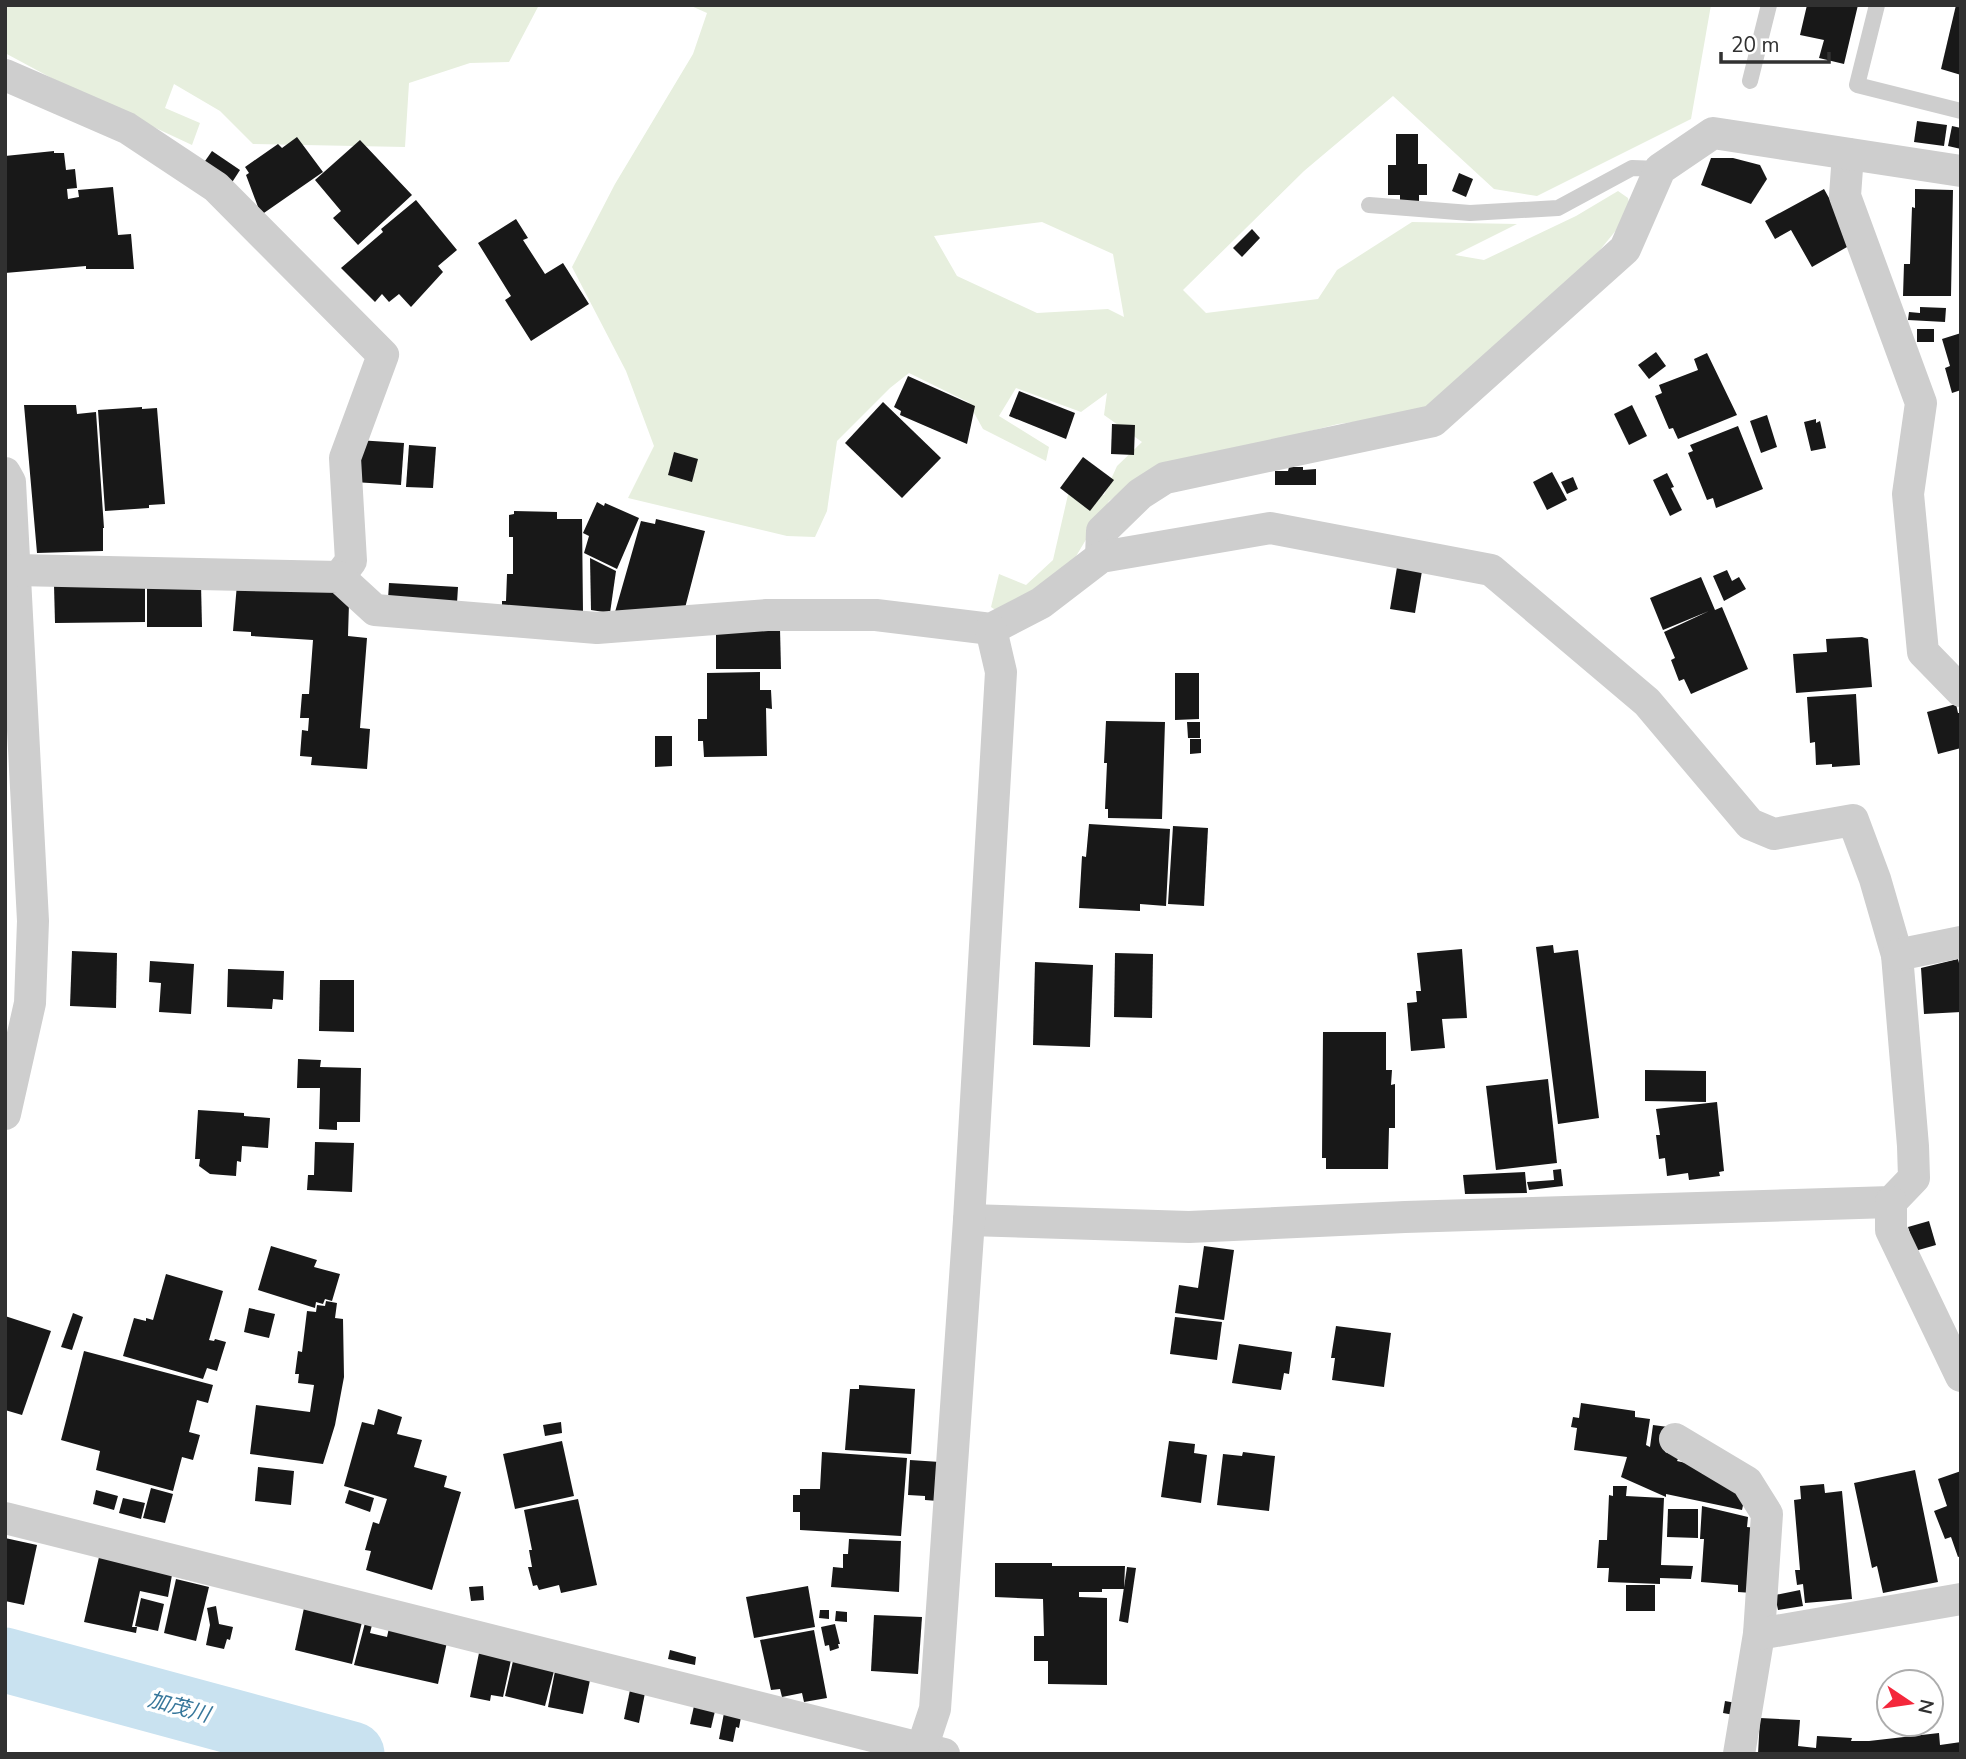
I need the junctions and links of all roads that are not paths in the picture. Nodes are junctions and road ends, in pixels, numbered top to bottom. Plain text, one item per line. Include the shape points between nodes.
1 (1769, 5) edge
2 (1877, 5) edge
3 (5, 75) edge
4 (1751, 81) dead end
5 (1961, 111) edge
6 (1848, 154) junction
7 (1660, 169) junction
8 (1961, 170) edge
9 (1369, 205) dead end
10 (5, 473) edge
11 (1101, 557) junction
12 (339, 578) junction
13 (10, 581) edge
14 (991, 629) junction
15 (1961, 691) edge
16 (1961, 942) edge
17 (1897, 955) junction
18 (5, 1114) edge
19 (1891, 1202) junction
20 (969, 1220) junction
21 (1961, 1376) edge
22 (1675, 1439) dead end
23 (5, 1518) edge
24 (1961, 1599) edge
25 (1759, 1634) junction
26 (933, 1751) edge
27 (1740, 1754) edge

1 - 4 lane
2 - 5 lane via 1857,85
3 - 12 street via 127,128 216,187 383,355 345,458 351,561
6 - 7 street via 1713,134
6 - 8 street
6 - 15 street via 1845,196 1921,403 1908,494 1923,652
7 - 9 lane via 1632,168 1558,208 1470,213
7 - 11 street via 1625,248 1433,421 1165,478 1140,494 1102,531
10 - 13 street via 10,482
11 - 14 street via 1041,603
11 - 17 street via 1270,528 1491,570 1647,702 1751,824 1774,834 1853,820
12 - 13 street
12 - 14 street via 375,610 597,628 767,614 876,615
13 - 18 street via 33,920 30,1003
14 - 20 street via 1001,671
16 - 17 street
17 - 19 street via 1914,1178
19 - 20 street via 1189,1227
19 - 21 street via 1891,1230
20 - 26 street
22 - 25 street via 1747,1482 1767,1514
23 - 26 street
24 - 25 street
25 - 27 street

